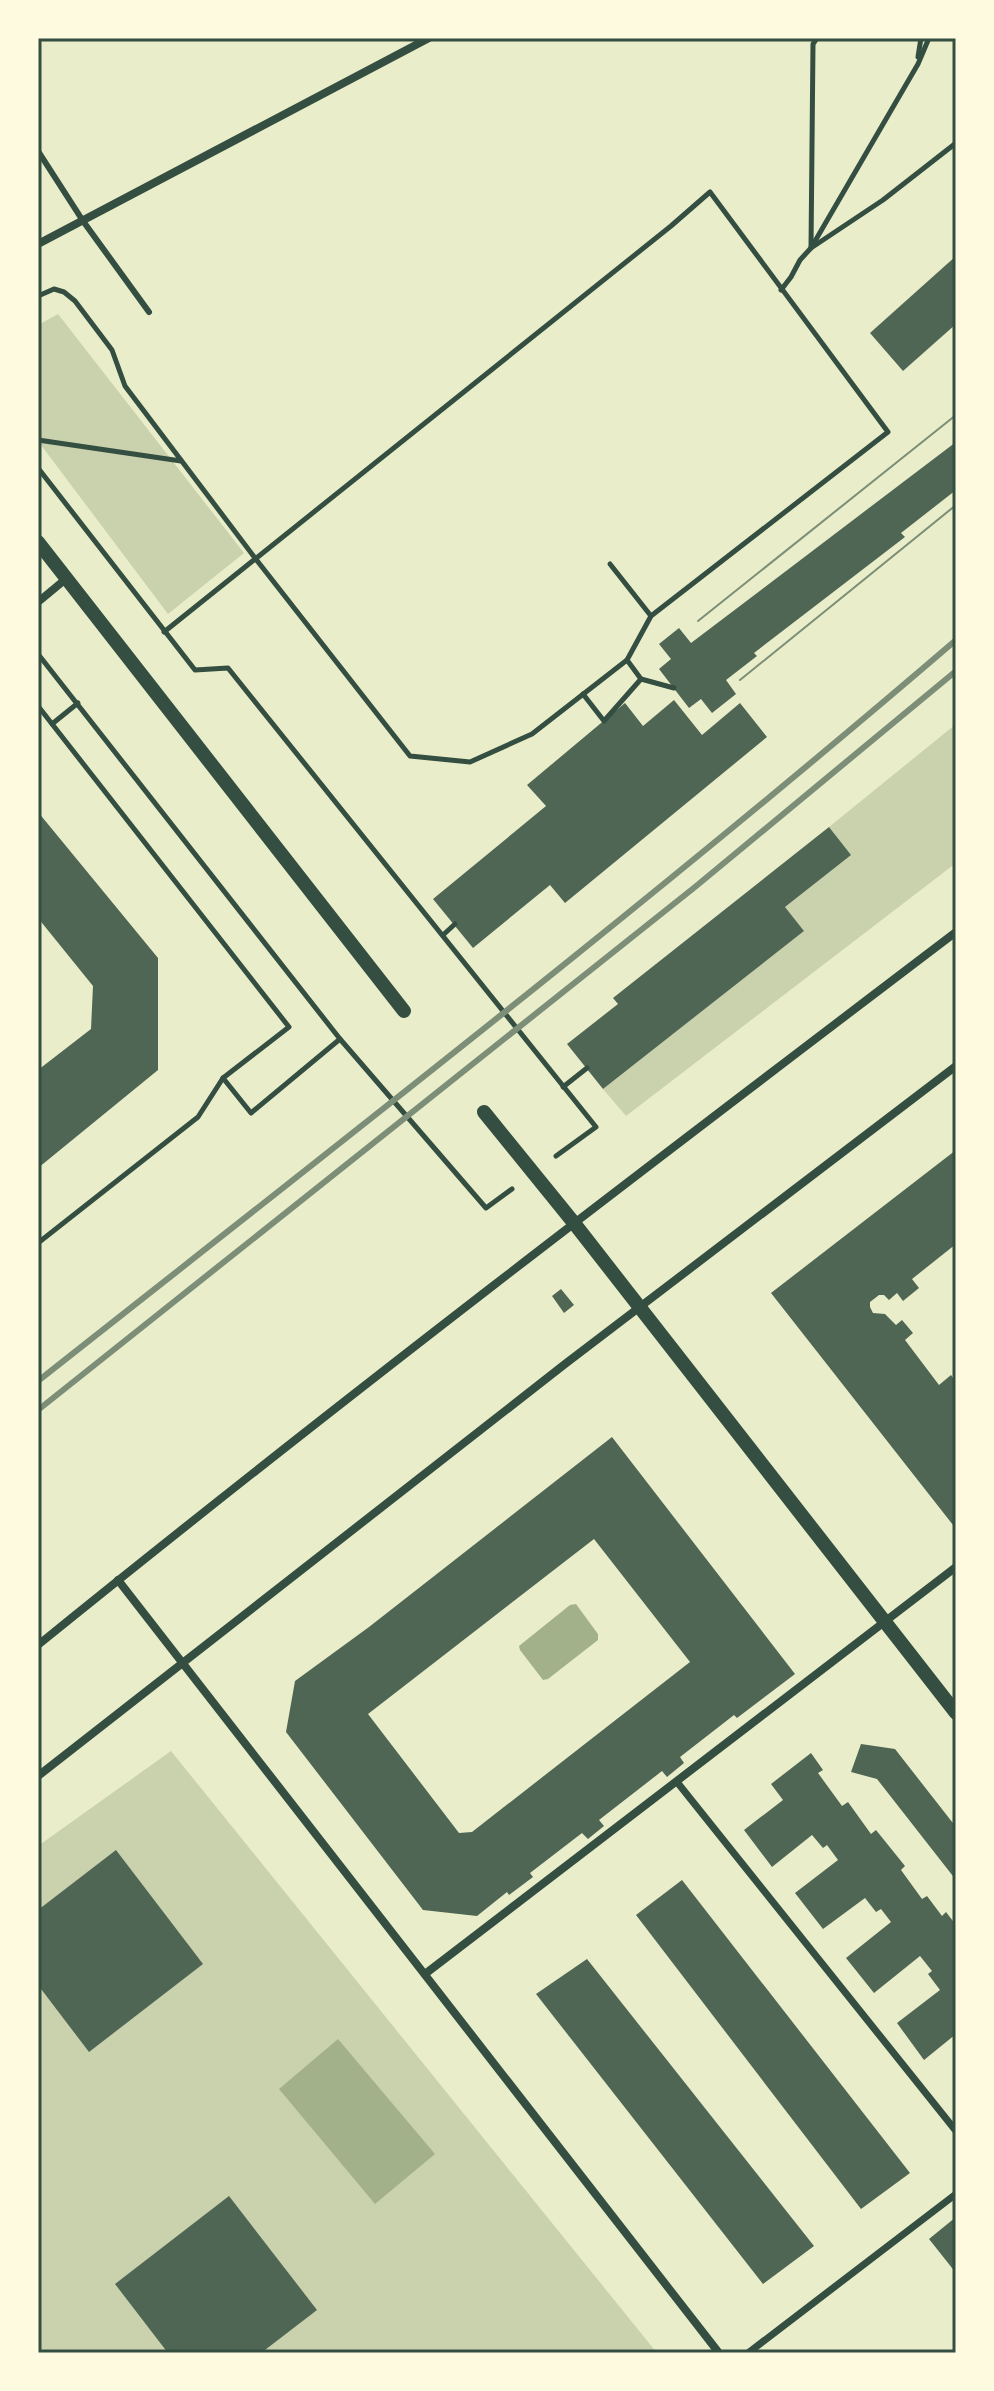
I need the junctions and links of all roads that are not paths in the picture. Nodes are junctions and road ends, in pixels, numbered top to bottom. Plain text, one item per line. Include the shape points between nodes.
1 (429, 38) edge
2 (38, 151) edge
3 (83, 221) junction
4 (38, 244) edge
5 (149, 312) dead end
6 (38, 542) edge
7 (67, 578) junction
8 (38, 602) edge
9 (956, 932) edge
10 (404, 1011) dead end
11 (956, 1066) edge
12 (484, 1112) dead end
13 (574, 1223) junction
14 (640, 1307) junction
15 (956, 1567) edge
16 (118, 1580) junction
17 (885, 1622) junction
18 (38, 1645) edge
19 (182, 1661) junction
20 (956, 1713) edge
21 (38, 1776) edge
22 (677, 1782) junction
23 (425, 1974) junction
24 (956, 2131) edge
25 (956, 2194) edge
26 (719, 2353) edge
27 (748, 2353) edge

1 - 3 street
2 - 3 lane
3 - 4 street
3 - 5 lane
6 - 7 street
7 - 8 street
7 - 10 street
9 - 13 street
11 - 14 street
12 - 13 street
13 - 14 street
13 - 16 street
14 - 17 street
14 - 19 street
15 - 17 street
16 - 18 street
16 - 19 street
17 - 20 street
17 - 22 street
19 - 21 street
19 - 23 street
22 - 23 street
22 - 24 street
23 - 26 street
25 - 27 street

